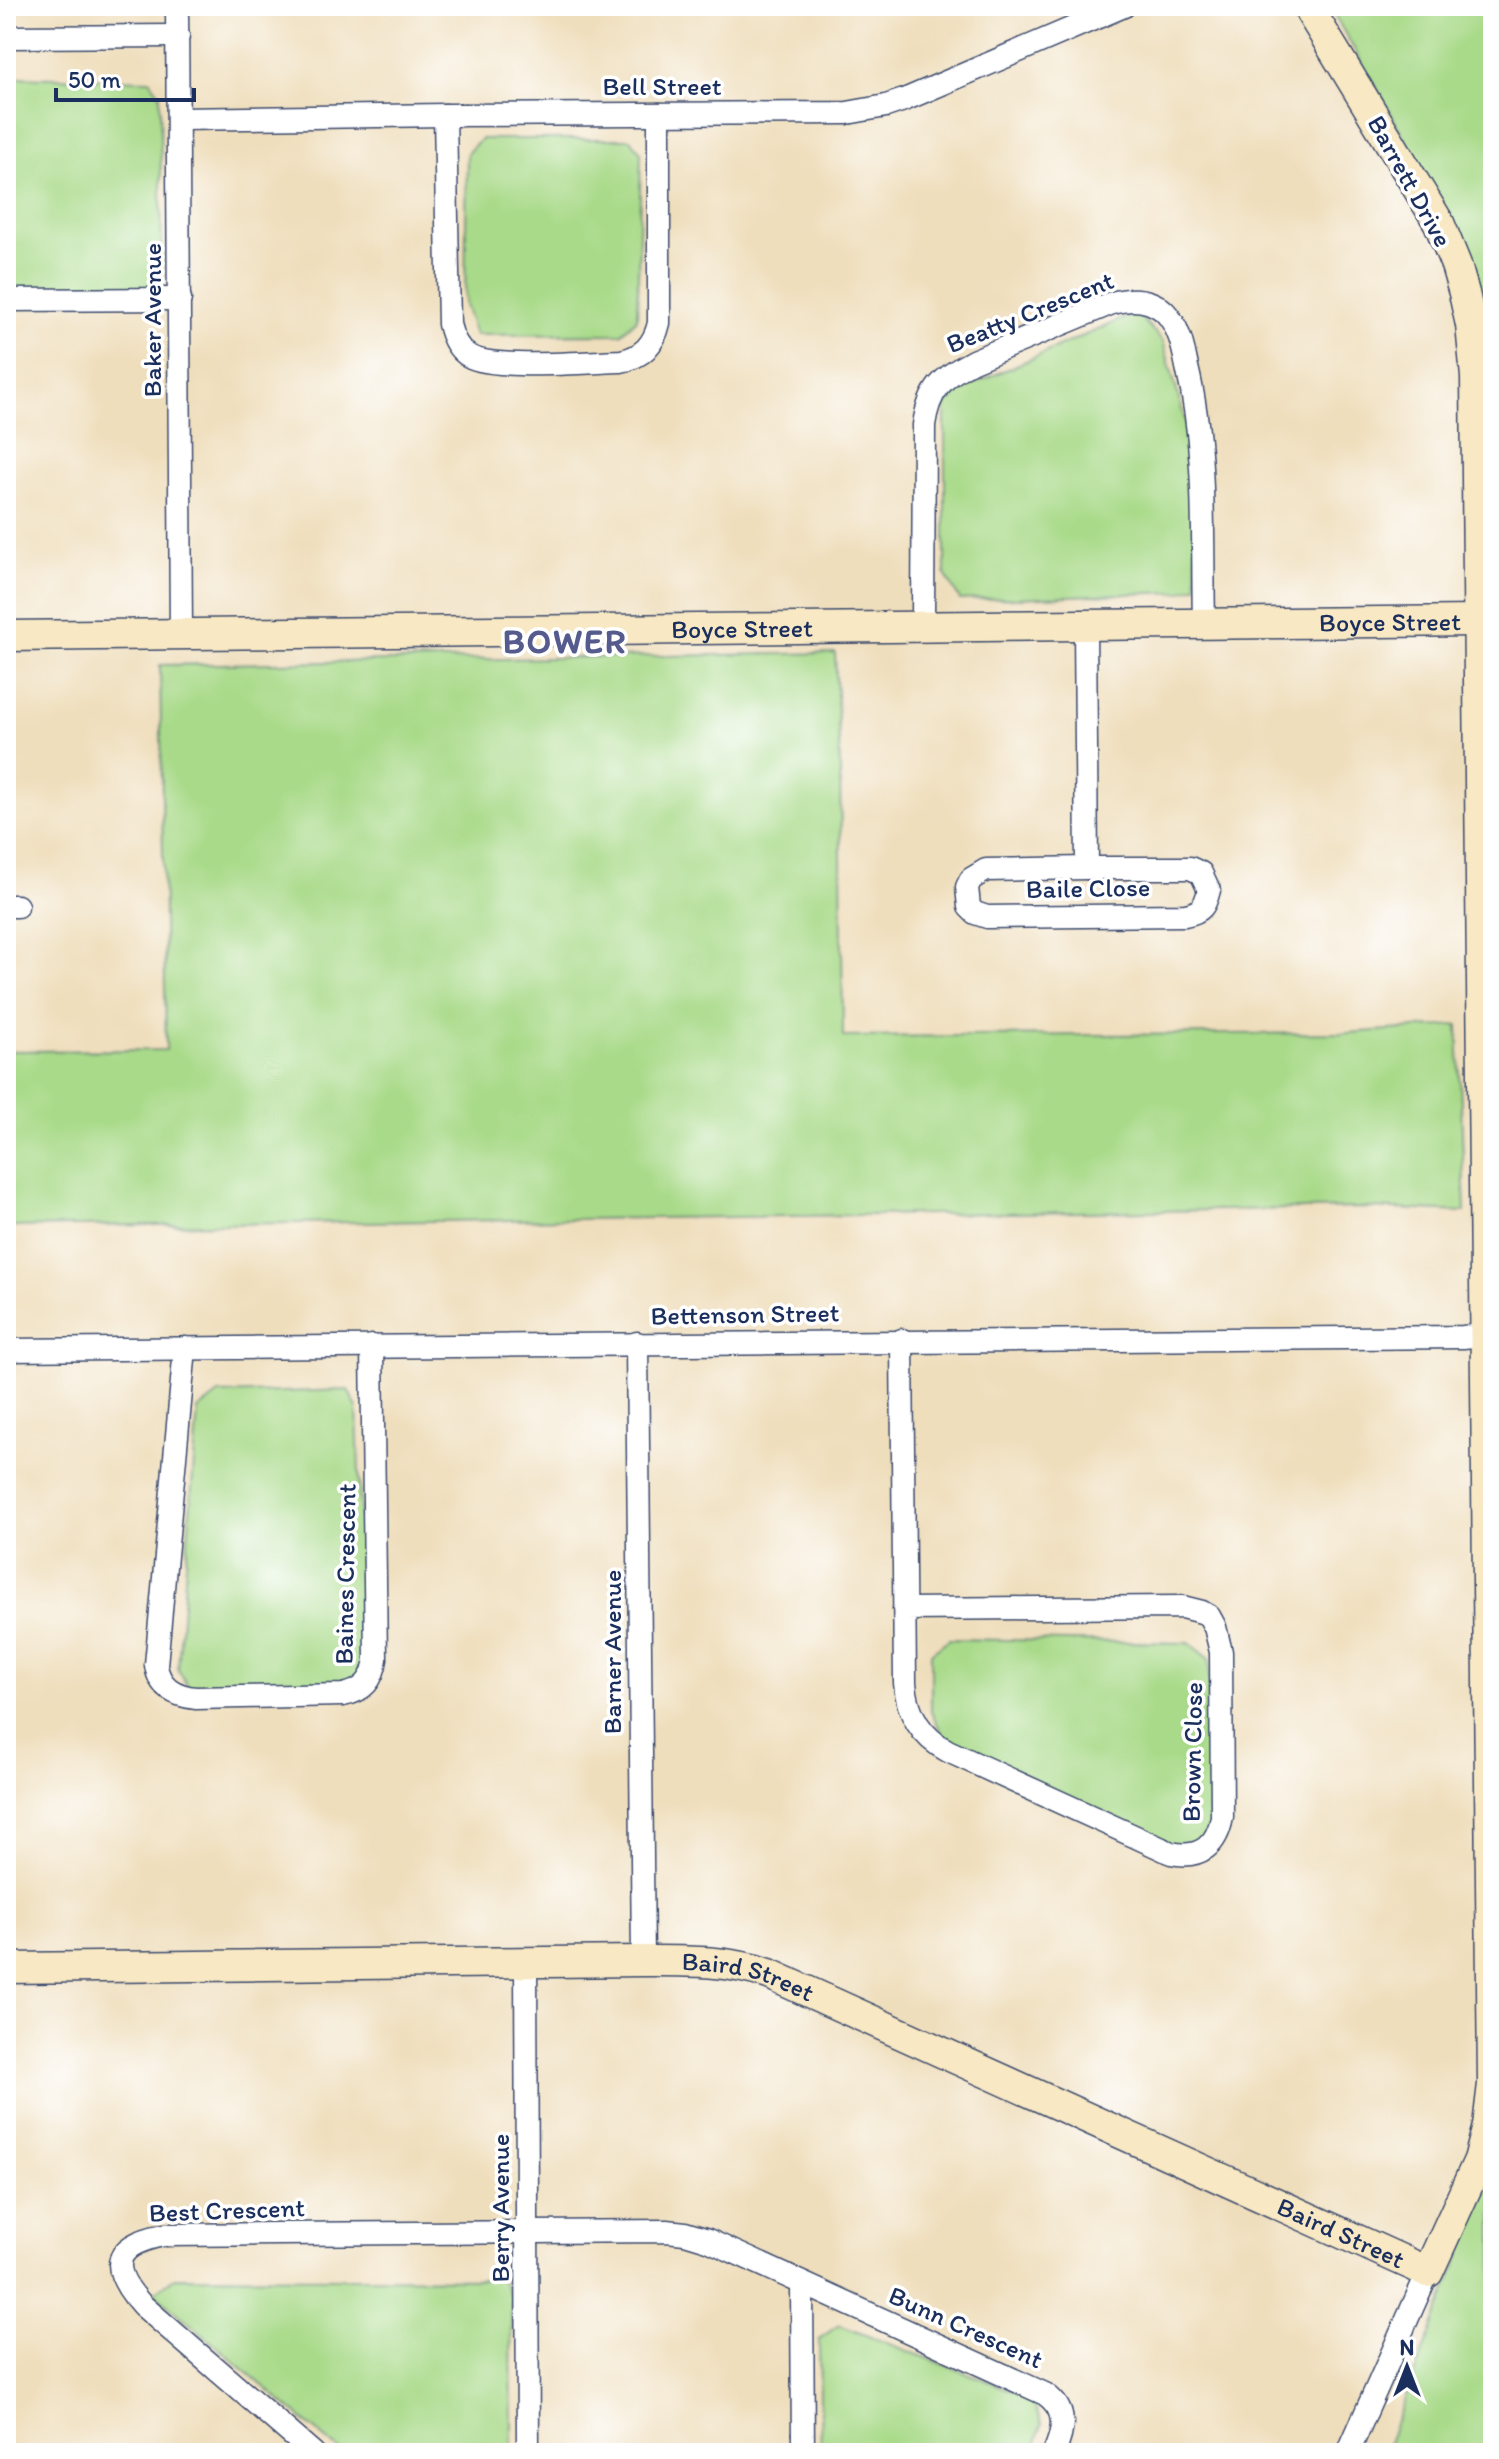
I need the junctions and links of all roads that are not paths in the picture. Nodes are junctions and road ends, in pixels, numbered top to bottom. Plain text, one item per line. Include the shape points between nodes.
1 (177, 6) edge
2 (1124, 6) edge
3 (1307, 6) edge
4 (178, 36) junction
5 (6, 37) edge
6 (659, 114) junction
7 (445, 115) junction
8 (179, 119) junction
9 (180, 299) junction
10 (6, 300) edge
11 (1477, 621) junction
12 (1204, 623) junction
13 (1085, 625) junction
14 (923, 626) junction
15 (181, 633) junction
16 (6, 636) edge
17 (1087, 868) junction
18 (1490, 1338) edge
19 (902, 1340) junction
20 (637, 1343) junction
21 (372, 1346) junction
22 (185, 1348) junction
23 (6, 1350) edge
24 (904, 1609) junction
25 (643, 1961) junction
26 (526, 1963) junction
27 (6, 1968) edge
28 (528, 2232) junction
29 (1428, 2272) junction
30 (802, 2284) junction
31 (313, 2453) edge
32 (528, 2453) edge
33 (803, 2453) edge
34 (1054, 2453) edge
35 (1348, 2453) edge

1 - 4 street, Baker Avenue
2 - 6 street, Bell Street via 886,106 847,113
3 - 11 street, Barrett Drive via 1439,223 1464,293 1476,377
4 - 5 street
4 - 8 street, Baker Avenue
6 - 7 street, Bell Street
6 - 7 street via 659,323 649,346 634,359 621,361 498,364 461,350 449,324
7 - 8 street, Bell Street
8 - 9 street, Baker Avenue
9 - 10 street
9 - 15 street, Baker Avenue
11 - 12 street, Boyce Street
11 - 18 street, Barrett Drive
12 - 13 street, Boyce Street
12 - 14 street, Beatty Crescent via 1196,403 1177,329 1161,309 1137,299 1112,303 973,361 936,387 924,425
13 - 14 street, Boyce Street
13 - 17 street, Baile Close
14 - 15 street, Boyce Street
15 - 16 street, Boyce Street
17 - 17 street, Baile Close via 986,870 967,887 969,907 987,917 1185,915 1203,909 1209,890 1201,873 1190,868
18 - 19 street, Bettenson Street
18 - 29 street, Barrett Drive via 1493,2084 1476,2168
19 - 20 street, Bettenson Street
19 - 24 street, Brown Close
20 - 21 street, Bettenson Street
20 - 25 street, Barner Avenue
21 - 22 street, Bettenson Street
21 - 22 street, Baines Crescent via 372,1677 361,1690 343,1695 196,1698 165,1687 156,1665
22 - 23 street, Bettenson Street
24 - 24 street, Brown Close via 907,1701 919,1728 935,1745 1171,1853 1191,1854 1215,1839 1222,1817 1221,1652 1209,1616 1182,1607
25 - 26 street, Baird Street
25 - 29 street, Baird Street via 722,1962 769,1974
26 - 27 street, Baird Street
26 - 28 street, Berry Avenue
28 - 30 street, Bunn Crescent via 685,2233
28 - 31 street, Best Crescent via 164,2235 128,2246 120,2264 131,2293
28 - 32 street, Berry Avenue
29 - 35 street, Barrett Drive
30 - 33 street
30 - 34 street, Bunn Crescent via 1045,2394 1063,2418

